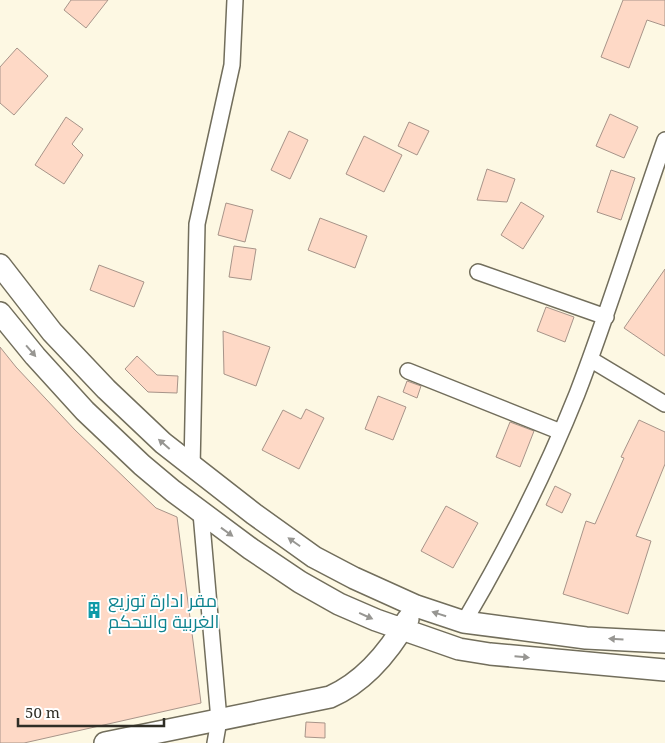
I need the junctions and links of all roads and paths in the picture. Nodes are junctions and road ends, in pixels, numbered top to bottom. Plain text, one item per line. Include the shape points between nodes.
1 (236, 0) edge
2 (665, 140) edge
3 (0, 265) edge
4 (478, 272) dead end
5 (0, 313) edge
6 (606, 316) junction
7 (590, 359) junction
8 (408, 371) dead end
9 (665, 404) edge
10 (561, 432) junction
11 (192, 468) junction
12 (201, 513) junction
13 (416, 606) junction
14 (464, 622) junction
15 (495, 626) junction
16 (402, 630) junction
17 (665, 642) edge
18 (490, 654) junction
19 (665, 670) edge
20 (219, 720) junction
21 (105, 743) edge
22 (215, 743) edge

1 - 11 street via 232,65 197,224
2 - 6 street
11 -> 3 main road via 106,388 52,332
4 - 6 street
5 -> 12 main road via 85,411 142,465
6 - 7 street
7 - 9 street
7 - 10 street
8 - 10 street
10 - 14 street via 516,529
13 -> 11 main road via 314,556
12 -> 16 main road via 300,582 338,604
12 - 20 street
14 -> 13 main road
13 - 16 main road
14 - 15 main road
17 -> 15 main road via 586,638
15 - 18 main road
16 - 18 main road via 459,649
16 - 20 main road via 366,674 343,692 319,700
18 -> 19 main road
20 - 21 main road
20 - 22 street

